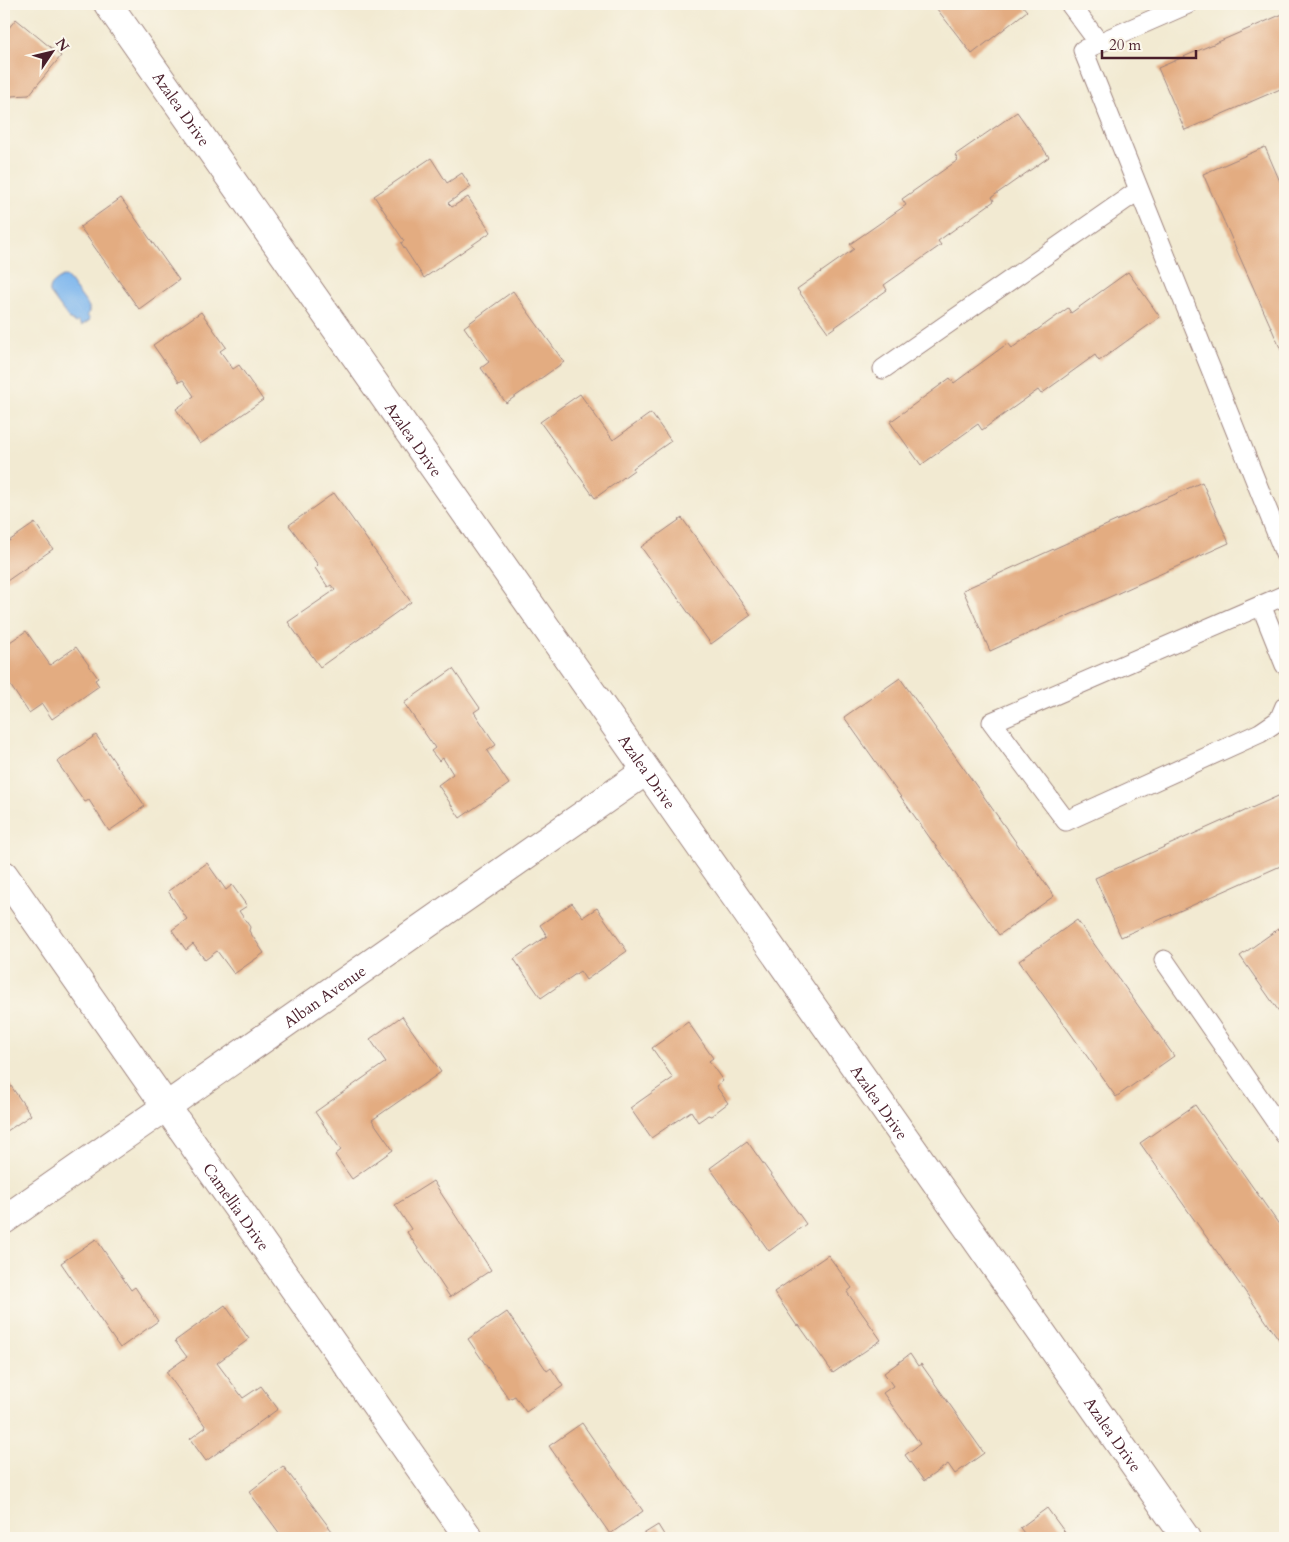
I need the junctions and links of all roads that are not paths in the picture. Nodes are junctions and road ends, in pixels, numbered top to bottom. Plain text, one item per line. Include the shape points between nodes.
1 (108, 4) edge
2 (1070, 4) edge
3 (1188, 4) edge
4 (1099, 43) junction
5 (1139, 190) junction
6 (883, 369) dead end
7 (1285, 554) edge
8 (1285, 595) edge
9 (1261, 605) junction
10 (1285, 660) edge
11 (1285, 706) edge
12 (646, 771) junction
13 (4, 876) edge
14 (1164, 960) dead end
15 (166, 1108) junction
16 (1285, 1135) edge
17 (4, 1220) edge
18 (469, 1538) edge
19 (1186, 1538) edge

1 - 12 street, Azalea Drive
2 - 4 lane
3 - 4 lane
4 - 5 lane via 1083,50
5 - 6 lane
5 - 7 lane
8 - 9 lane
9 - 10 lane
9 - 11 lane via 992,722 1066,821 1260,733 1279,720
12 - 15 street, Alban Avenue
12 - 19 street, Azalea Drive
13 - 15 street, Camellia Drive
14 - 16 lane
15 - 17 street, Alban Avenue
15 - 18 street, Camellia Drive

